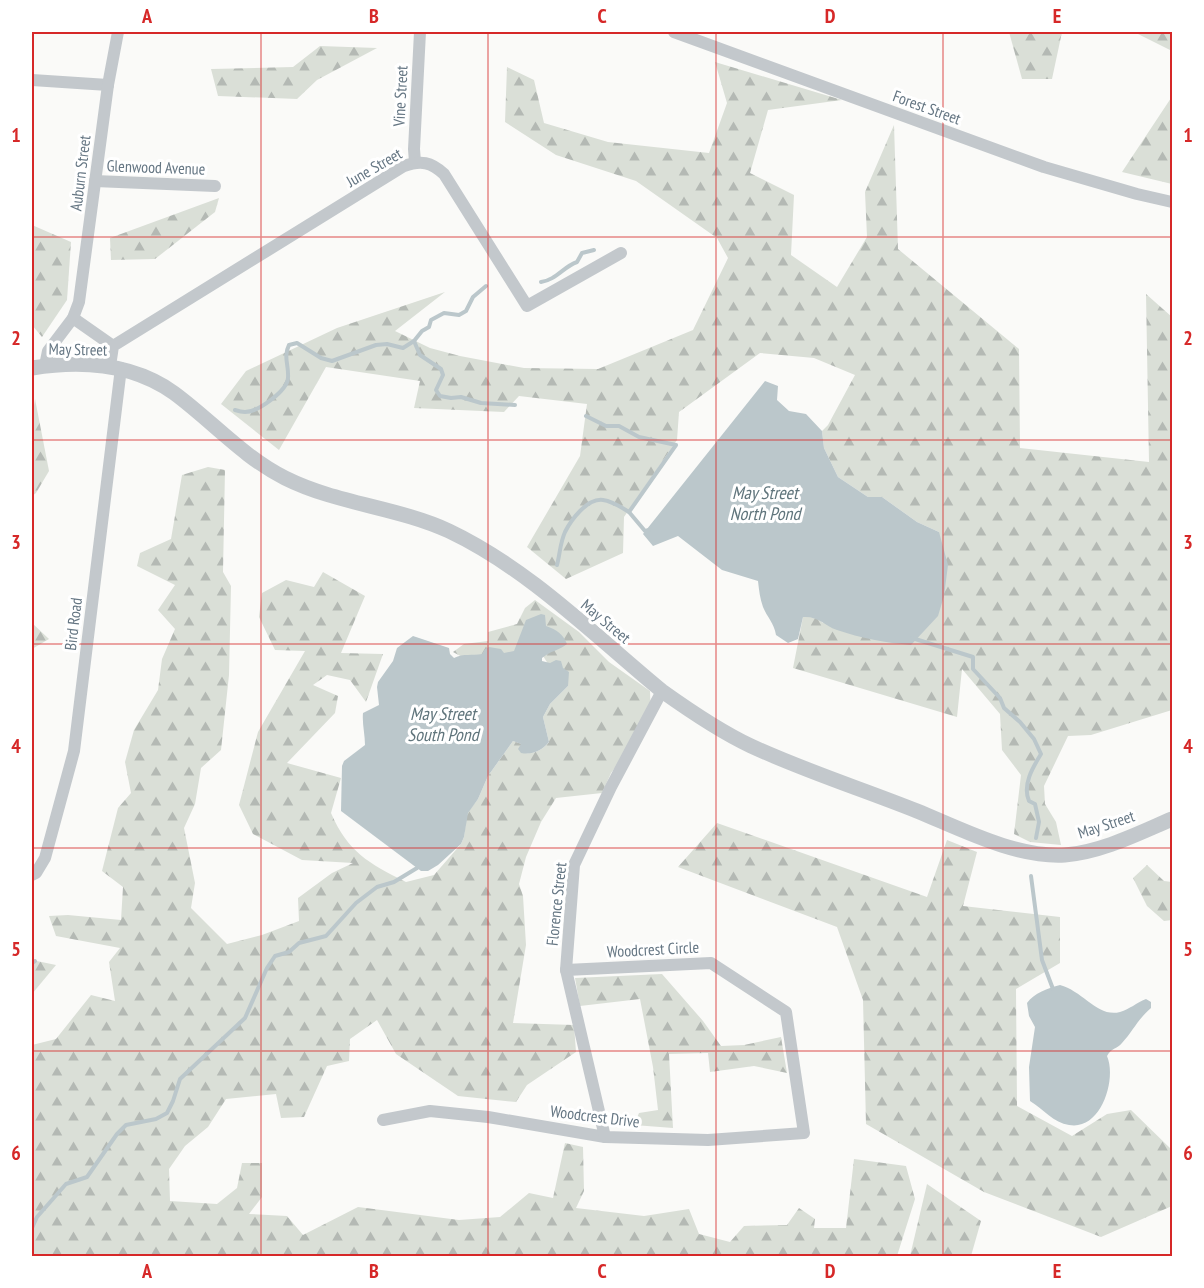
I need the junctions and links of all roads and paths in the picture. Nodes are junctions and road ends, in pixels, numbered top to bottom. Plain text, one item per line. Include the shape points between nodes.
1 (118, 32) edge
2 (420, 32) edge
3 (674, 32) edge
4 (32, 80) edge
5 (108, 85) junction
6 (415, 162) junction
7 (95, 181) junction
8 (215, 186) dead end
9 (1172, 202) edge
10 (621, 253) dead end
11 (73, 318) junction
12 (113, 346) junction
13 (38, 367) edge
14 (115, 367) junction
15 (662, 691) junction
16 (1173, 819) edge
17 (32, 875) edge
18 (566, 970) junction
19 (383, 1120) dead end
20 (804, 1133) joint
21 (604, 1137) junction

1 - 5 street, Auburn Street
2 - 6 street, Vine Street
3 - 9 street, Forest Street via 1044,167
4 - 5 street
5 - 7 street, Auburn Street
6 - 10 street, June Street via 427,162 444,174 527,306
6 - 12 street, June Street
7 - 8 street, Glenwood Avenue
7 - 11 street, Auburn Street via 79,302
11 - 12 street
11 - 13 street, Auburn Street
12 - 14 street
13 - 14 street, May Street via 79,363
14 - 15 street, May Street via 156,382 175,394 236,446 284,478 426,521 488,552 541,589
14 - 17 street, Bird Road via 74,751 45,858
15 - 16 street, May Street via 751,746 1021,850 1044,855 1086,851
15 - 18 street, Florence Street via 574,865
18 - 20 street, Woodcrest Circle via 711,963 786,1012
18 - 21 street, Florence Street
19 - 21 street, Woodcrest Drive via 430,1111
20 - 21 street, Woodcrest Drive via 708,1140

